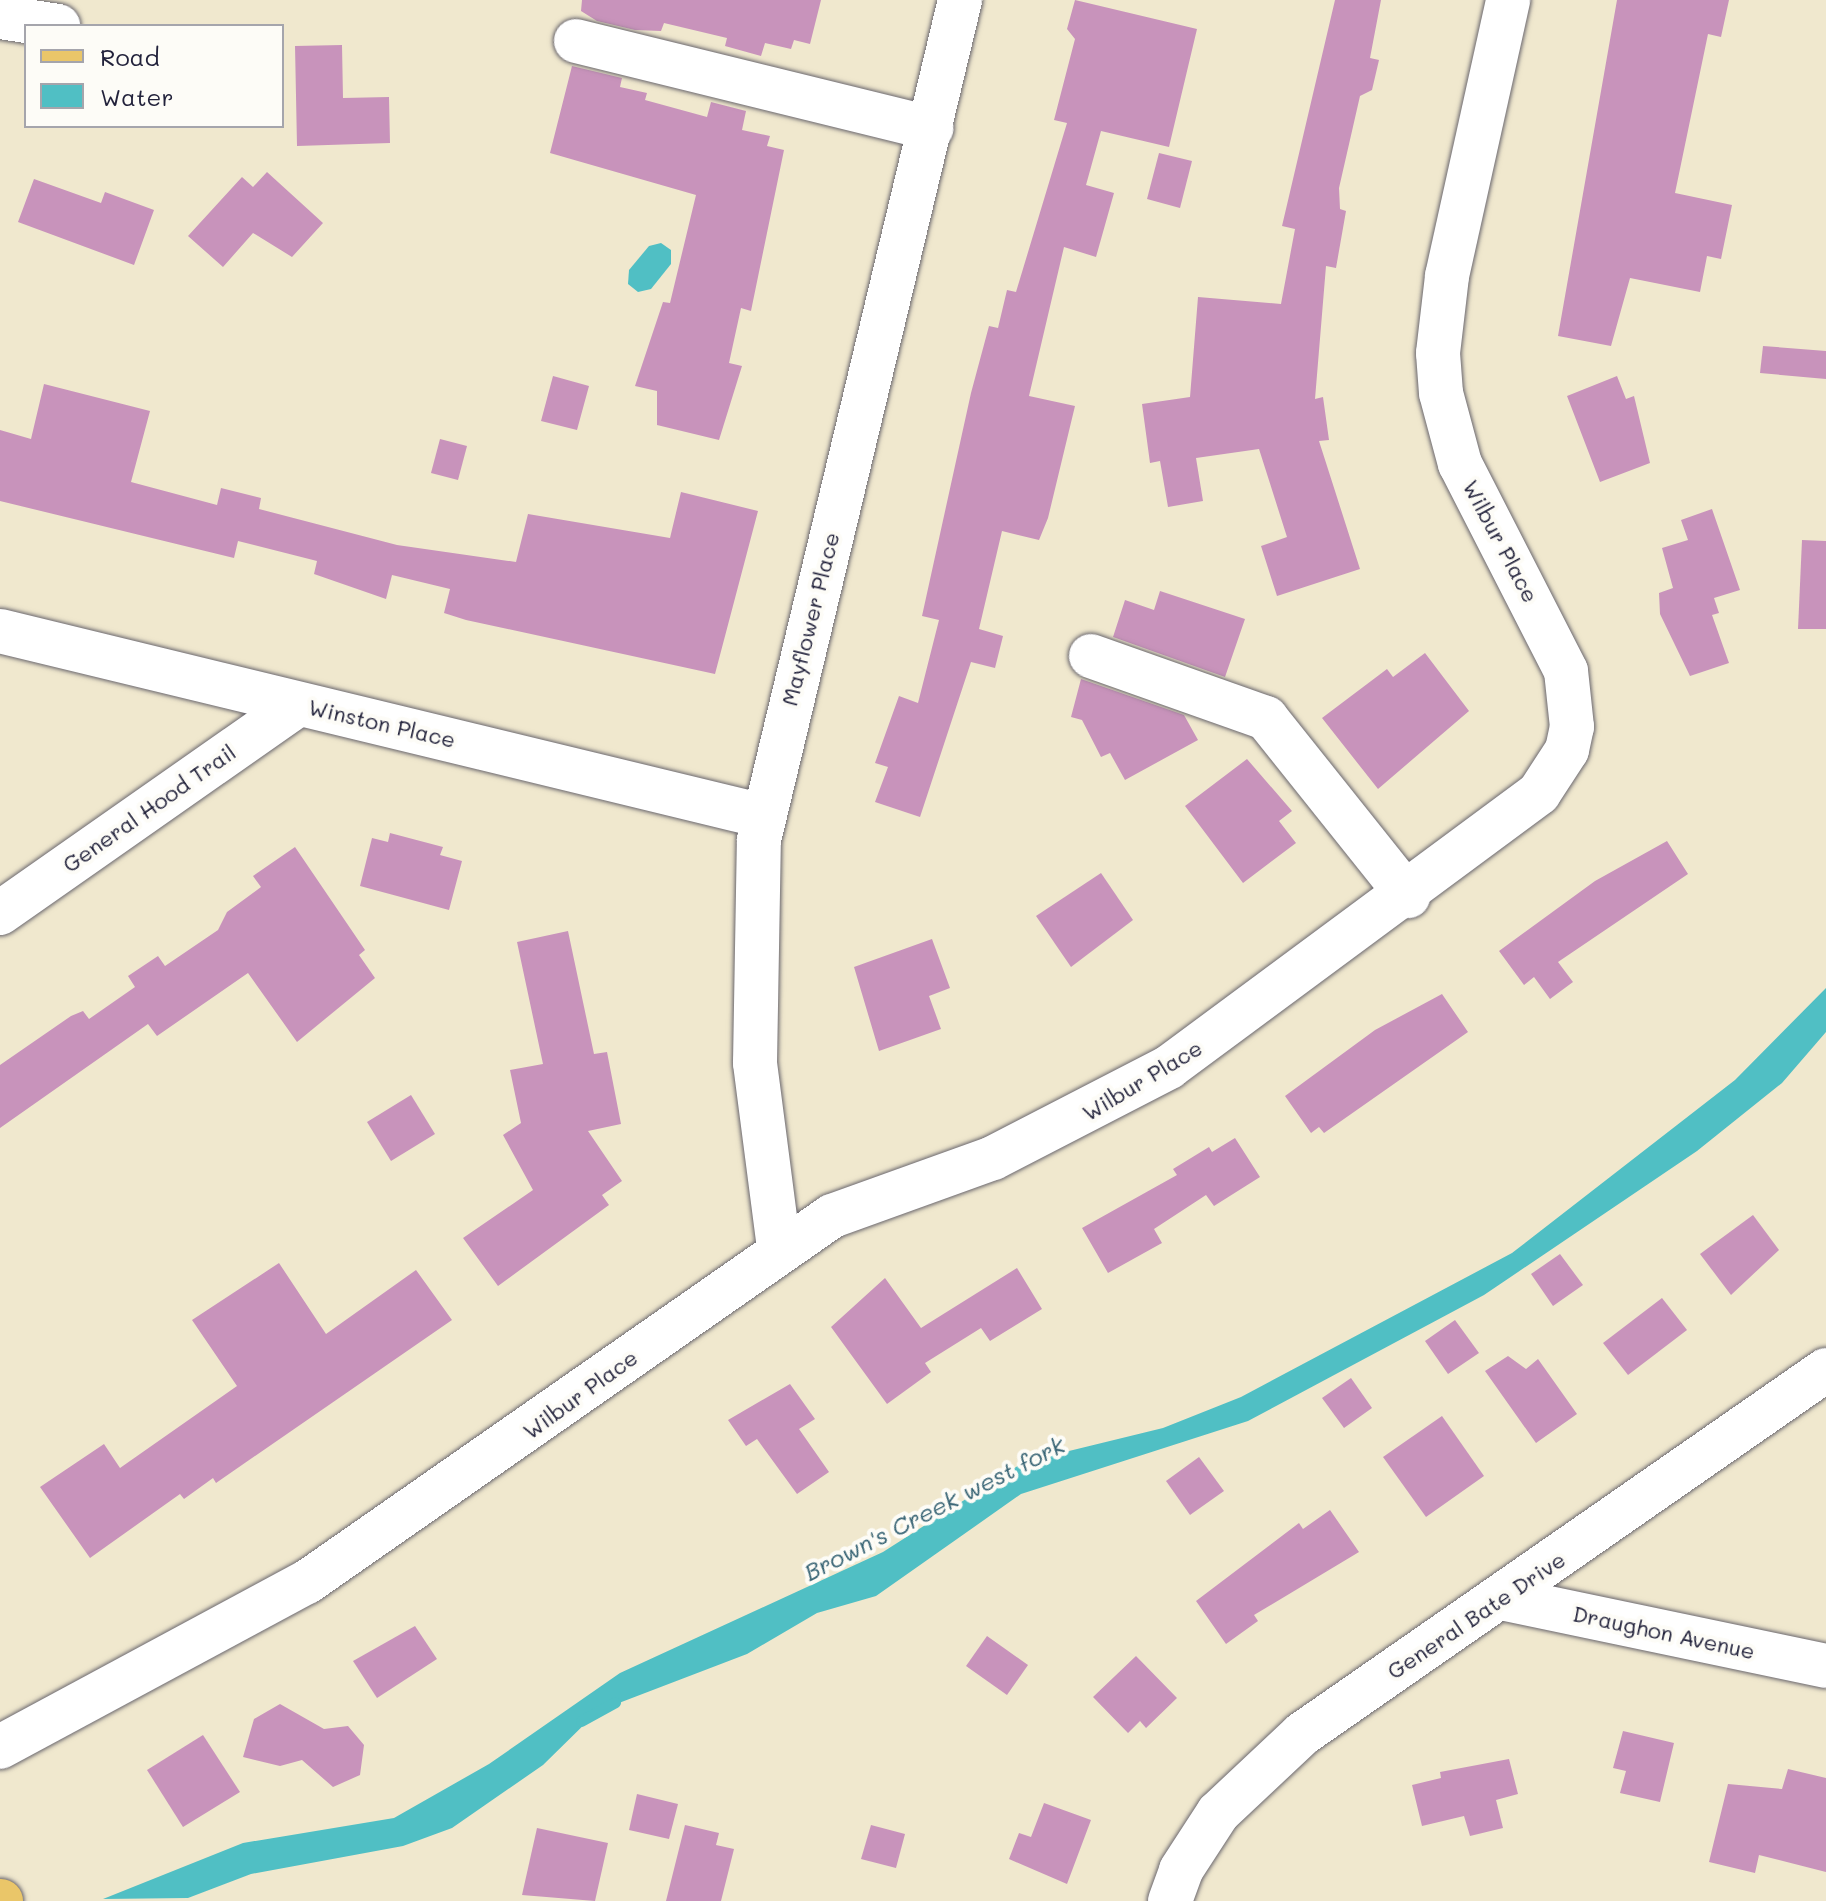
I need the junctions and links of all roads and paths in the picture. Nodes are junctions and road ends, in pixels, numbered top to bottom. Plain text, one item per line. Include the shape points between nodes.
1 (960, 0) edge
2 (1508, 0) edge
3 (0, 17) edge
4 (54, 17) edge
5 (576, 41) dead end
6 (931, 128) junction
7 (0, 631) edge
8 (1091, 656) dead end
9 (298, 704) junction
10 (763, 816) junction
11 (1408, 896) junction
12 (0, 913) edge
13 (779, 1248) junction
14 (1826, 1370) edge
15 (1501, 1598) junction
16 (1826, 1666) edge
17 (0, 1747) edge
18 (1170, 1901) edge

1 - 6 street, Mayflower Place
2 - 11 street, Wilbur Place via 1447,276 1441,393 1460,464 1559,652 1572,727 1556,771 1539,793
3 - 4 street
5 - 6 street
6 - 10 street, Mayflower Place
7 - 9 street, Winston Place
8 - 11 street via 1266,718
9 - 10 street, Winston Place
9 - 12 street, General Hood Trail
10 - 13 street, Mayflower Place via 755,1063
11 - 13 street, Wilbur Place via 1141,1083 993,1158 832,1216
13 - 17 street, Wilbur Place via 465,1478 307,1582
14 - 15 street, General Bate Drive
15 - 16 street, Draughon Avenue
15 - 18 street, General Bate Drive via 1302,1734 1245,1782 1195,1845

